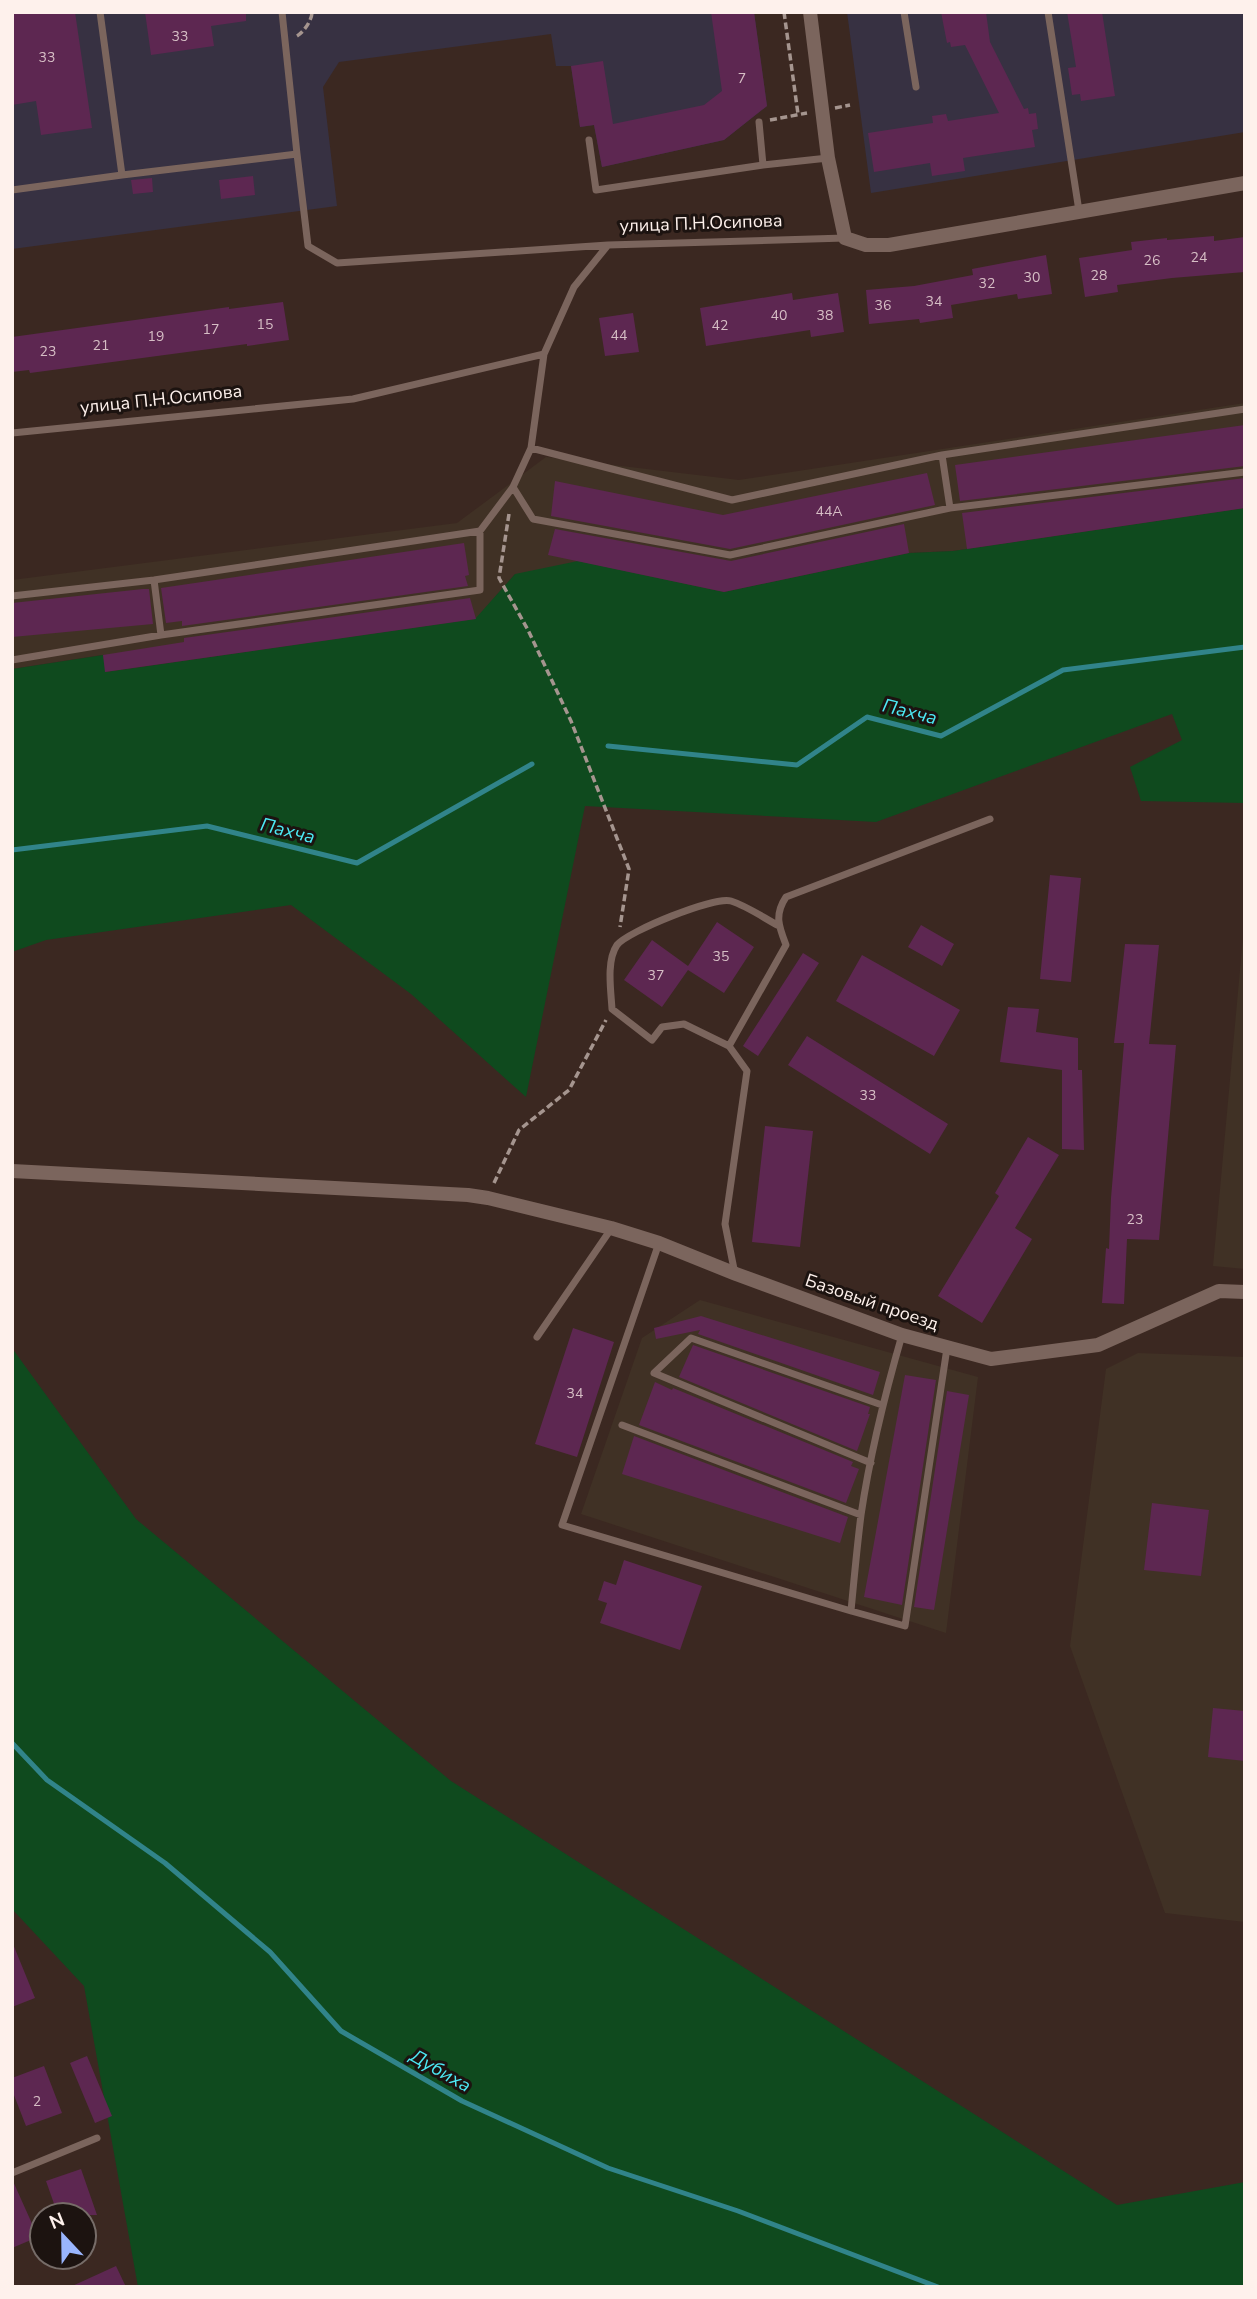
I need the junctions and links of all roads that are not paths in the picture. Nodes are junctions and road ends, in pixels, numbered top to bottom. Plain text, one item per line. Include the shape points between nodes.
1 (100, 12) edge
2 (282, 12) edge
3 (810, 12) edge
4 (905, 12) edge
5 (1048, 12) edge
6 (916, 87) dead end
7 (759, 122) road end
8 (589, 140) dead end
9 (297, 154) junction
10 (828, 158) junction
11 (763, 165) junction
12 (122, 175) junction
13 (1245, 183) edge
14 (12, 190) edge
15 (1079, 211) junction
16 (845, 238) junction
17 (608, 245) junction
18 (544, 354) junction
19 (1245, 409) edge
20 (12, 433) edge
21 (531, 448) junction
22 (942, 456) junction
23 (1245, 472) edge
24 (513, 487) junction
25 (950, 508) junction
26 (480, 531) junction
27 (154, 580) junction
28 (12, 596) edge
29 (161, 635) junction
30 (12, 660) edge
31 (990, 819) dead end
32 (779, 926) junction
33 (729, 1046) junction
34 (12, 1171) edge
35 (611, 1228) junction
36 (659, 1243) junction
37 (736, 1274) junction
38 (1245, 1292) edge
39 (902, 1335) junction
40 (537, 1337) dead end
41 (947, 1348) junction
42 (882, 1405) junction
43 (622, 1424) dead end
44 (871, 1463) junction
45 (861, 1515) junction
46 (851, 1611) junction
47 (97, 2138) dead end
48 (12, 2173) edge

1 - 12 lane
2 - 9 lane
3 - 10 street
4 - 6 lane
5 - 15 lane
7 - 11 lane
8 - 11 lane via 596,190
9 - 12 lane
9 - 17 lane via 308,246 337,263
10 - 11 lane
10 - 16 street
12 - 14 lane
13 - 15 street, улица П.Н.Осипова
15 - 16 street, улица П.Н.Осипова via 889,245 866,245
16 - 17 lane, улица П.Н.Осипова
17 - 18 lane, улица П.Н.Осипова via 574,287
18 - 20 lane, улица П.Н.Осипова via 353,399
18 - 21 lane
19 - 22 lane
21 - 22 lane via 732,500
21 - 24 lane
22 - 25 lane
23 - 25 lane
24 - 25 lane via 533,519 730,555
24 - 26 lane
26 - 27 lane
26 - 29 lane via 480,590
27 - 28 lane
27 - 29 lane
29 - 30 lane
31 - 32 lane via 786,897 779,907
32 - 33 lane via 786,945
32 - 33 lane via 729,900 696,907 635,931 617,945 611,965 612,1009 652,1040 662,1027 684,1024
33 - 37 lane via 747,1071 724,1224
34 - 35 street, Базовый проезд via 468,1195
35 - 36 street, Базовый проезд
35 - 40 lane
36 - 37 street, Базовый проезд
36 - 46 lane via 562,1525
37 - 39 street, Базовый проезд
38 - 41 street, Базовый проезд via 1219,1291 1098,1345 991,1359
39 - 41 street, Базовый проезд
39 - 42 lane
41 - 46 lane via 905,1626
42 - 44 lane
42 - 44 lane via 691,1338 654,1373
43 - 45 lane
44 - 45 lane
45 - 46 lane
47 - 48 lane

